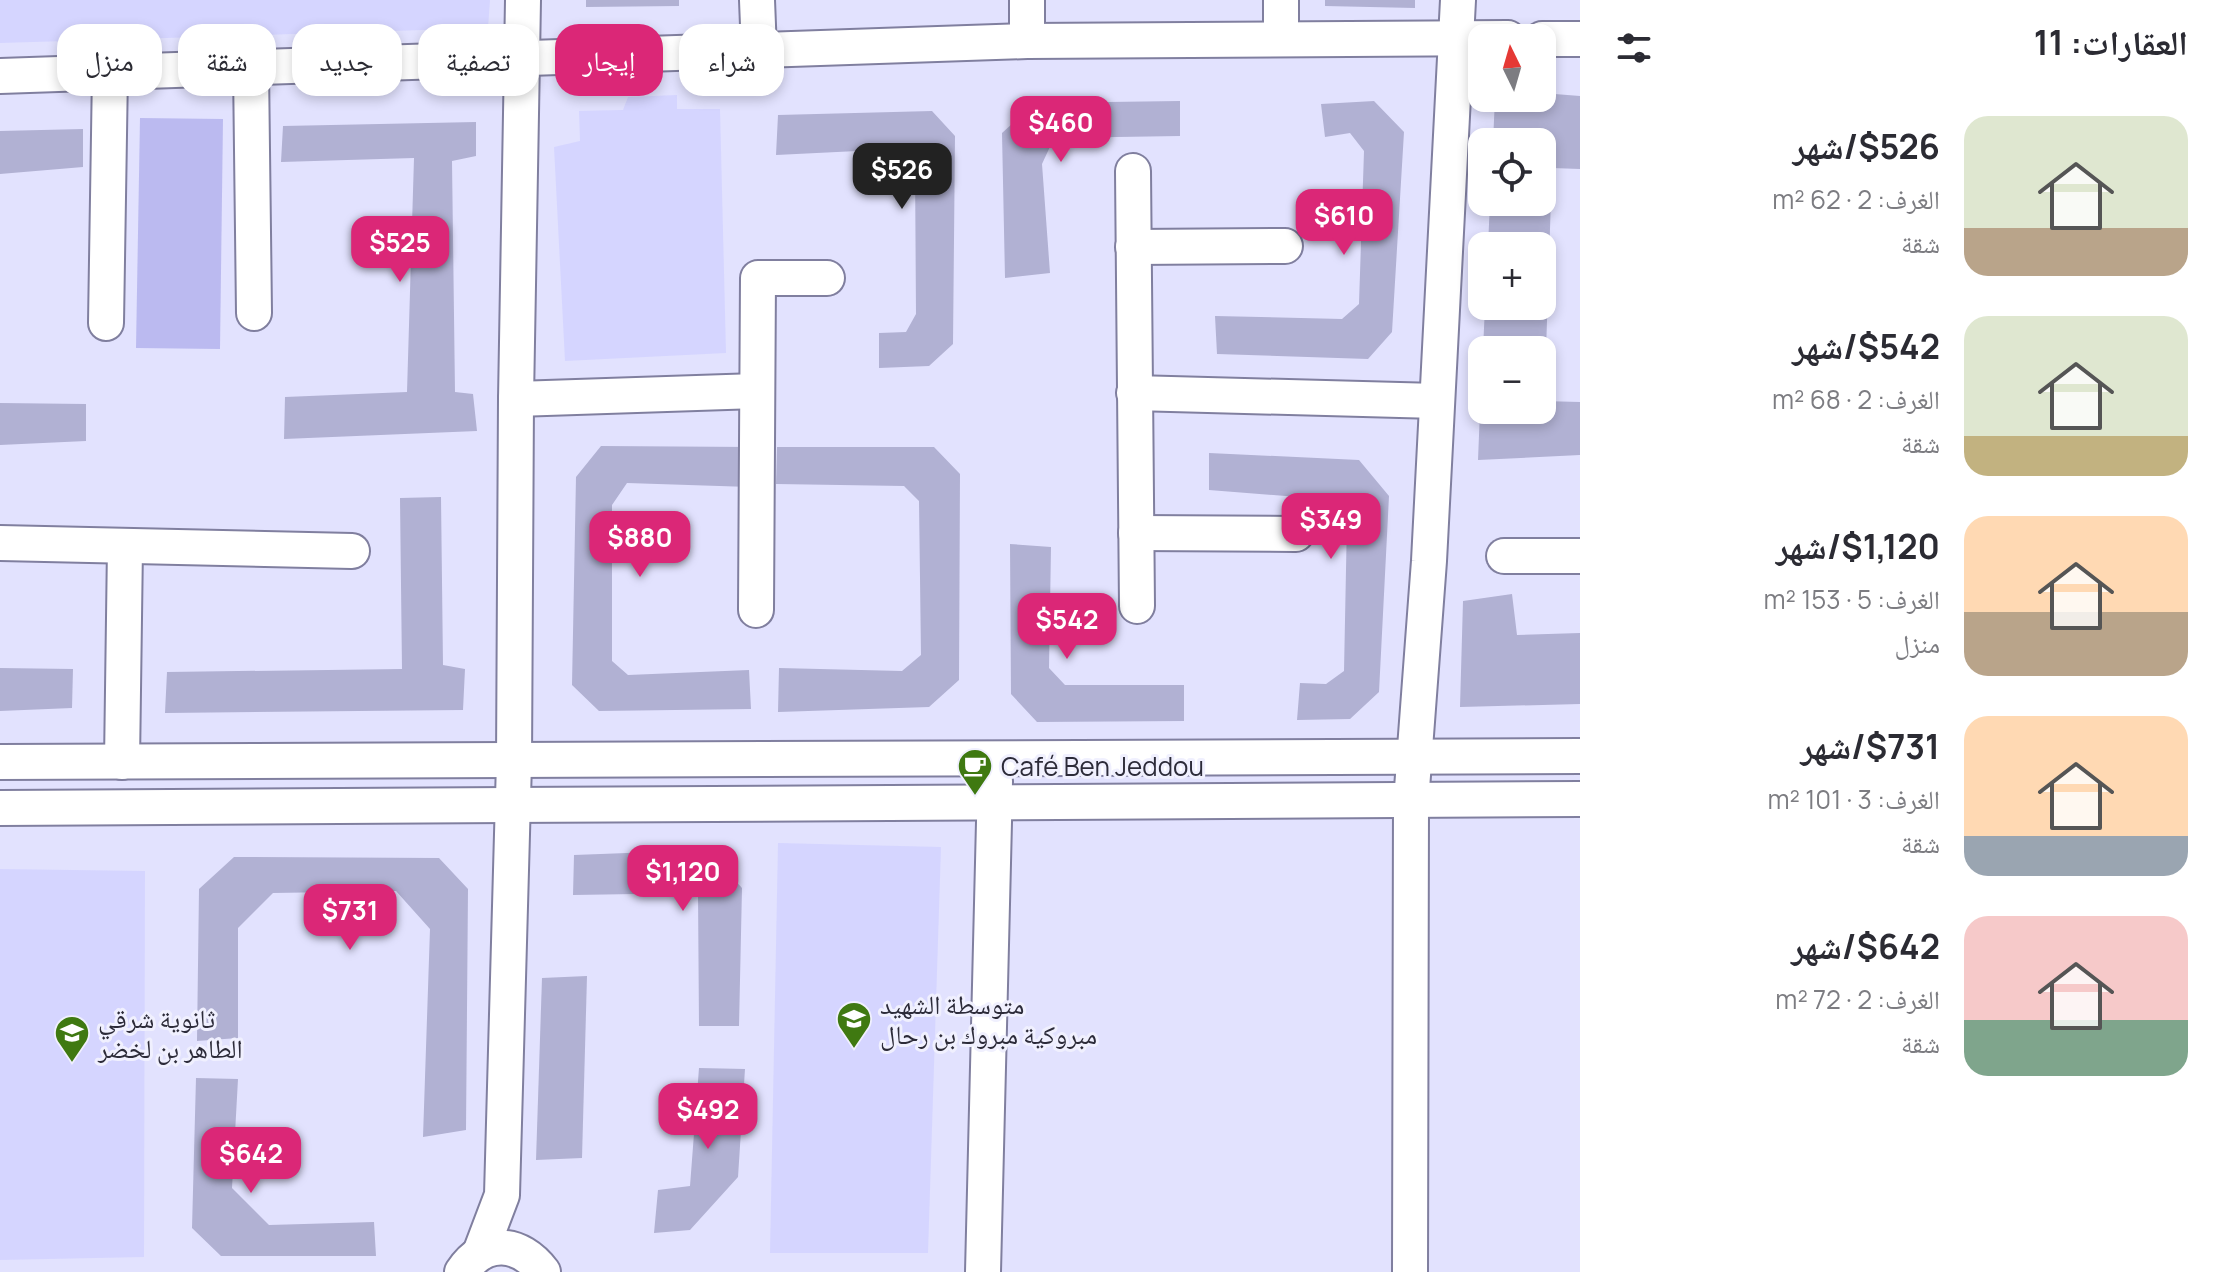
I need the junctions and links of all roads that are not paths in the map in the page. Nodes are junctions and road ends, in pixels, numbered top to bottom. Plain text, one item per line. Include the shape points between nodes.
1 (523, 0) edge
2 (757, 0) edge
3 (1027, 0) edge
4 (1281, 0) edge
5 (1458, 0) edge
6 (522, 24) edge
7 (758, 24) edge
8 (1457, 37) junction
9 (1468, 37) edge
10 (1281, 39) junction
11 (1556, 39) edge
12 (1580, 39) edge
13 (1027, 41) junction
14 (784, 50) edge
15 (679, 54) edge
16 (539, 58) edge
17 (418, 62) edge
18 (276, 67) edge
19 (57, 74) edge
20 (0, 76) edge
21 (110, 96) edge
22 (251, 96) edge
23 (520, 96) edge
24 (1133, 171) dead end
25 (1285, 246) dead end
26 (1133, 247) junction
27 (827, 278) dead end
28 (254, 313) dead end
29 (106, 323) dead end
30 (757, 391) junction
31 (1134, 393) junction
32 (516, 399) junction
33 (1437, 401) junction
34 (1136, 533) junction
35 (1296, 534) dead end
36 (0, 543) edge
37 (125, 546) junction
38 (352, 551) dead end
39 (1504, 556) dead end
40 (1580, 556) edge
41 (1137, 606) dead end
42 (756, 610) dead end
43 (1580, 756) edge
44 (1414, 758) junction
45 (995, 760) junction
46 (0, 762) edge
47 (122, 762) junction
48 (514, 762) junction
49 (1580, 799) edge
50 (1411, 802) junction
51 (995, 803) junction
52 (512, 807) junction
53 (0, 808) edge
54 (502, 1195) junction
55 (533, 1262) edge
56 (466, 1265) edge
57 (983, 1272) edge
58 (1410, 1272) edge

1 - 6 street
2 - 7 street
3 - 13 street
4 - 10 street
5 - 8 street
8 - 9 street
8 - 10 street
8 - 33 street
10 - 13 street
11 - 12 street
13 - 14 street
15 - 16 street
17 - 18 street
19 - 20 street
21 - 29 street
22 - 28 street
23 - 32 street
24 - 26 street
25 - 26 street
26 - 31 street
27 - 30 street via 758,278
30 - 32 street
30 - 42 street
31 - 33 street
31 - 34 street
32 - 48 street
33 - 44 street
34 - 35 street
34 - 41 street
36 - 37 street
37 - 38 street
37 - 47 street
39 - 40 street
43 - 44 street
44 - 45 street
44 - 50 street
45 - 48 street
45 - 51 street
46 - 47 street
47 - 48 street
48 - 52 street
49 - 50 street
50 - 51 street
50 - 58 street
51 - 52 street
51 - 57 street
52 - 53 street
52 - 54 street
54 - 55 street
54 - 56 street
55 - 56 street via 508,1248 494,1248

